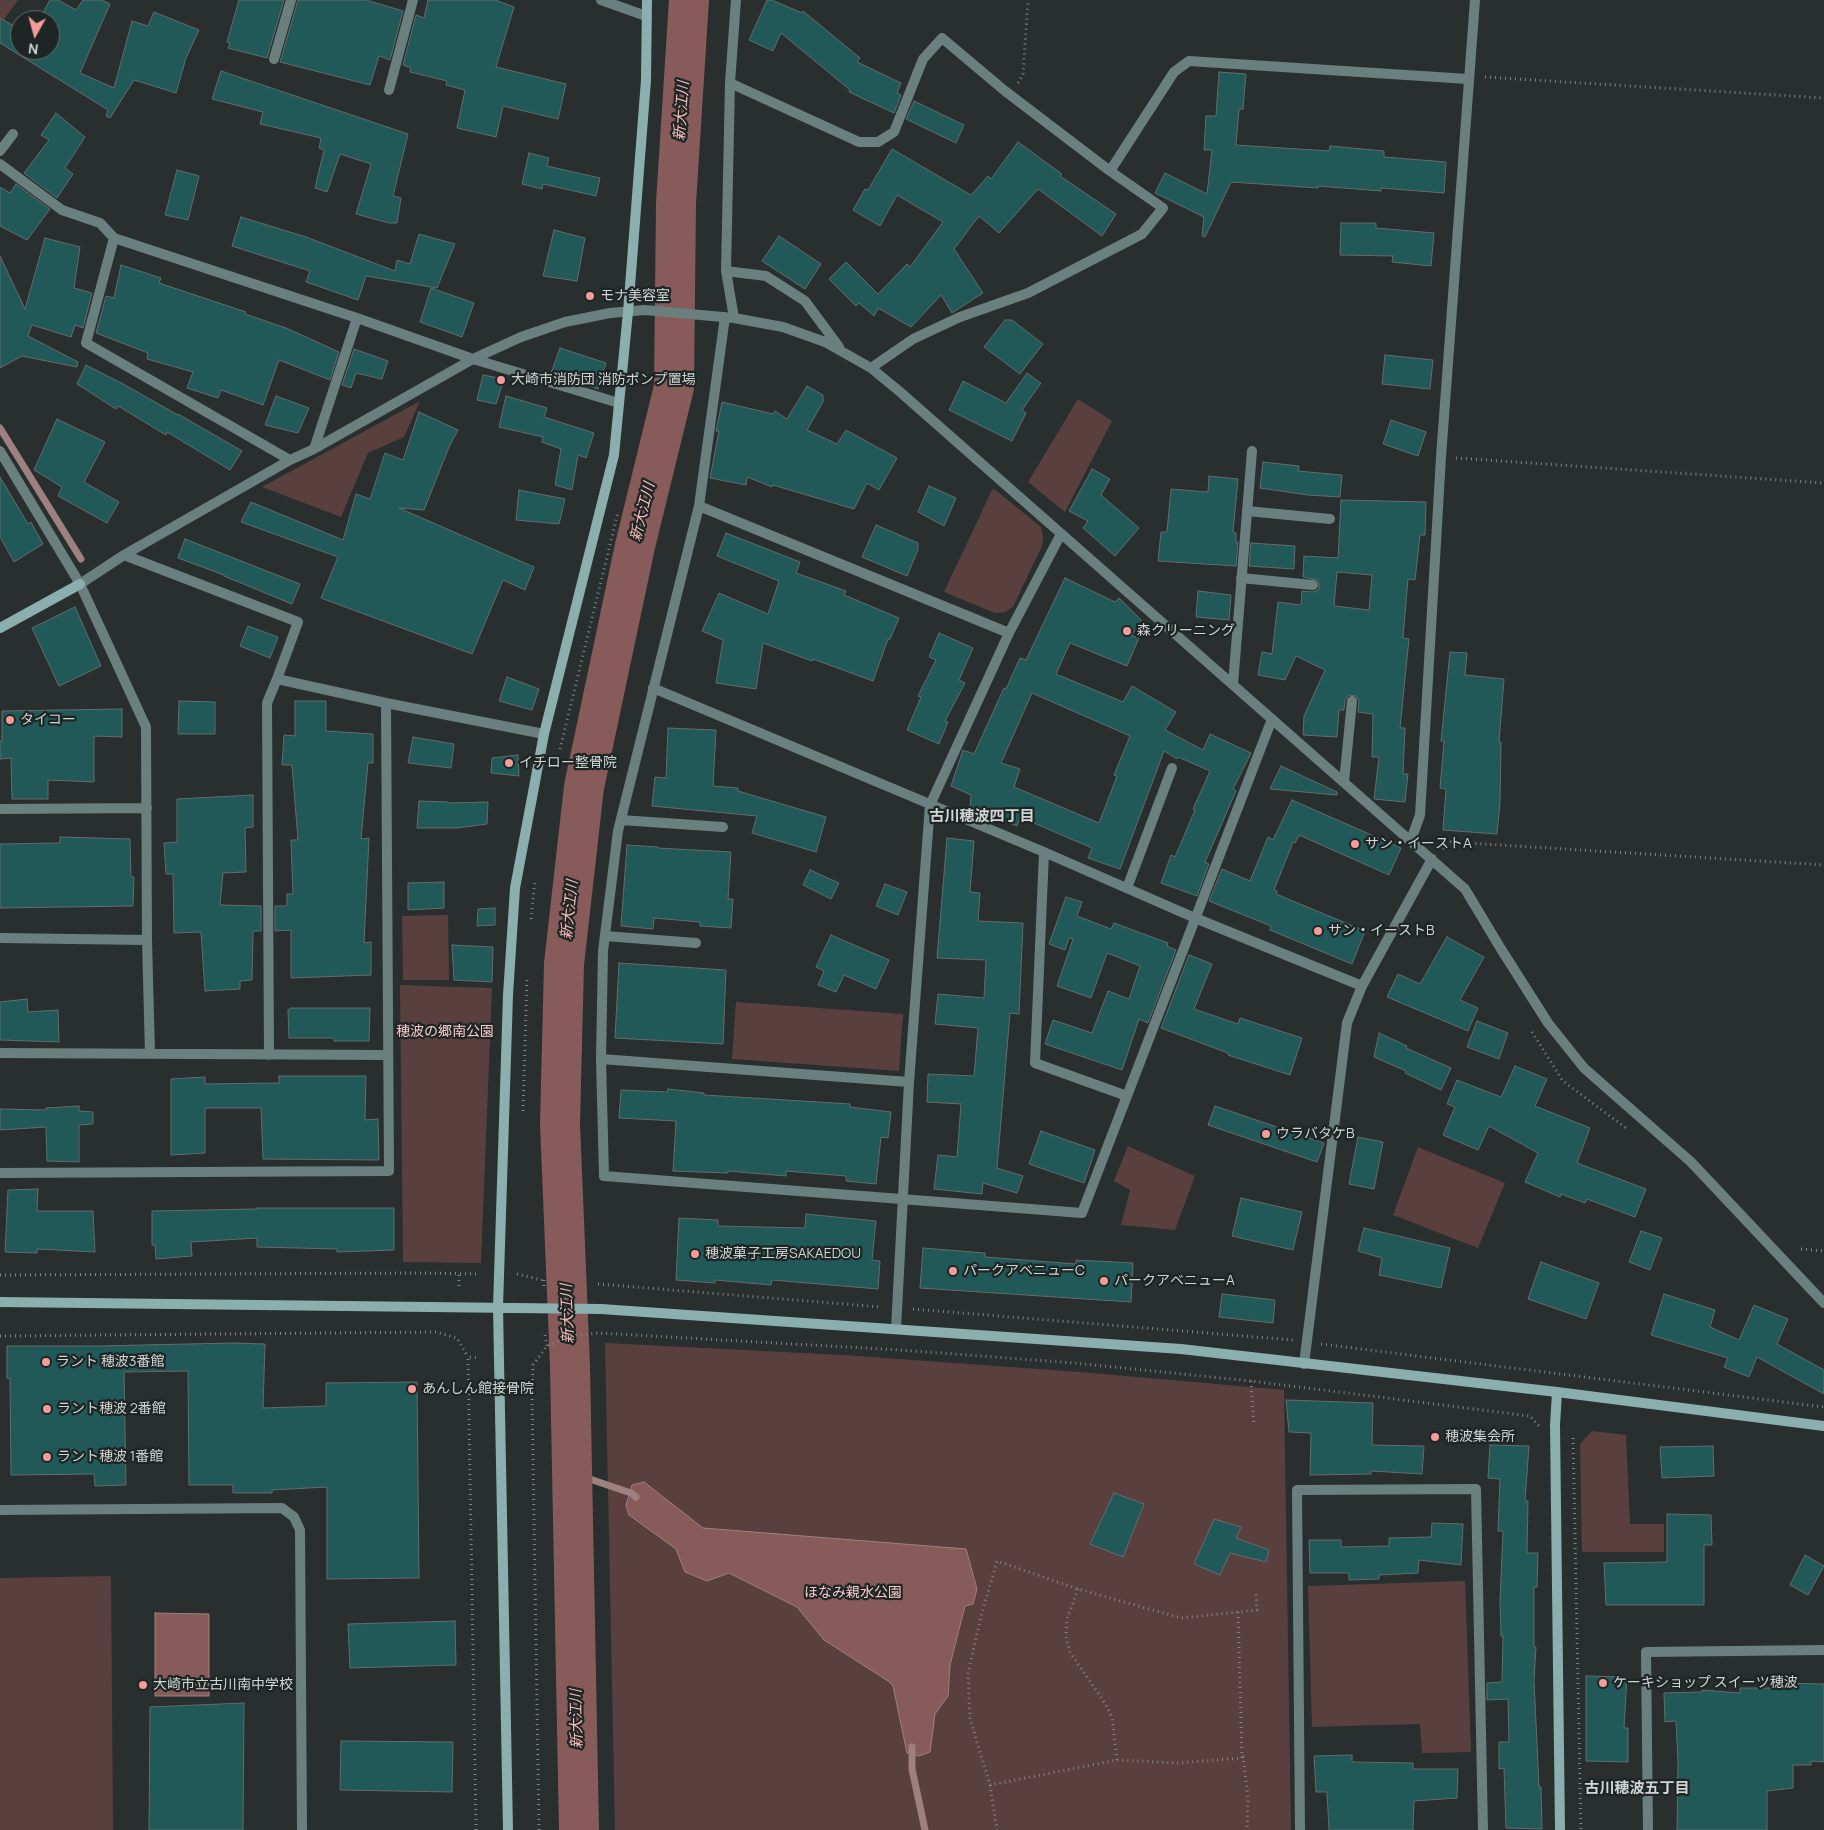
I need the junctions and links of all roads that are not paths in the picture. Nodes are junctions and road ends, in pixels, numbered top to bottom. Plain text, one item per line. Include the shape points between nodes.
1 (291, 0) edge
2 (413, 0) edge
3 (601, 0) edge
4 (647, 0) edge
5 (736, 0) edge
6 (1475, 0) edge
7 (646, 16) junction
8 (274, 59) dead end
9 (1469, 77) junction
10 (730, 83) junction
11 (389, 90) dead end
12 (13, 134) dead end
13 (0, 151) edge
14 (0, 164) edge
15 (1110, 171) junction
16 (114, 238) junction
17 (726, 271) junction
18 (628, 312) junction
19 (729, 317) junction
20 (357, 318) junction
21 (842, 351) junction
22 (473, 359) junction
23 (871, 368) junction
24 (619, 403) junction
25 (314, 449) junction
26 (0, 451) edge
27 (1252, 451) dead end
28 (290, 460) junction
29 (4, 467) edge
30 (699, 506) junction
31 (1247, 511) junction
32 (1330, 519) dead end
33 (1061, 534) junction
34 (124, 555) junction
35 (1241, 578) junction
36 (80, 584) junction
37 (1313, 585) dead end
38 (0, 628) edge
39 (1009, 633) junction
40 (277, 679) junction
41 (1233, 684) junction
42 (654, 688) junction
43 (1352, 700) dead end
44 (386, 703) junction
45 (1272, 719) junction
46 (544, 734) junction
47 (1172, 768) dead end
48 (1344, 782) junction
49 (930, 805) junction
50 (147, 808) junction
51 (0, 809) edge
52 (621, 820) junction
53 (723, 827) dead end
54 (1410, 840) junction
55 (1044, 852) junction
56 (1432, 859) junction
57 (1128, 888) junction
58 (1195, 918) junction
59 (605, 936) junction
60 (0, 938) edge
61 (147, 940) junction
62 (696, 943) dead end
63 (1362, 986) junction
64 (0, 1053) edge
65 (150, 1054) junction
66 (269, 1054) junction
67 (388, 1055) junction
68 (602, 1059) junction
69 (909, 1082) junction
70 (1127, 1096) junction
71 (0, 1173) edge
72 (903, 1198) junction
73 (0, 1302) edge
74 (1824, 1303) edge
75 (498, 1307) junction
76 (896, 1329) junction
77 (1304, 1364) junction
78 (1557, 1392) junction
79 (1824, 1426) edge
80 (0, 1510) edge
81 (1824, 1650) edge
82 (302, 1830) edge
83 (508, 1830) edge
84 (1300, 1830) edge
85 (1483, 1830) edge
86 (1560, 1830) edge
87 (1648, 1830) edge

1 - 8 street
2 - 11 street
3 - 7 street
4 - 7 street
5 - 10 street
6 - 9 street
7 - 18 street via 646,80
9 - 15 street via 1189,61 1174,72
9 - 54 street via 1440,457 1420,815
10 - 15 street via 859,142 878,142 894,132 923,59 942,38
10 - 17 street
12 - 13 street
14 - 16 street via 62,210 100,223
15 - 23 street via 1163,208 1142,234 1028,293 960,317 913,340
16 - 20 street
16 - 28 street via 86,343
17 - 19 street
17 - 21 street via 766,276 805,301
18 - 19 street via 645,310
18 - 22 street via 565,322 521,337
18 - 24 street
19 - 21 street via 782,327
19 - 30 street
20 - 22 street
20 - 25 street
21 - 23 street
22 - 24 street
22 - 25 street
23 - 33 street
24 - 46 street via 614,456
25 - 28 street
26 - 29 street
27 - 31 street
28 - 34 street
29 - 36 street
30 - 39 street
30 - 42 street
31 - 32 street
31 - 35 street
33 - 39 street
33 - 41 street
34 - 36 street
34 - 40 street via 298,622
35 - 37 street
35 - 41 street
36 - 38 street
36 - 50 street via 146,727
39 - 49 street
40 - 44 street
40 - 66 street via 267,703
41 - 45 street
42 - 49 street
42 - 52 street
43 - 48 street
44 - 46 street
44 - 67 street
45 - 48 street
45 - 58 street
46 - 75 street via 515,888 508,995
47 - 57 street
48 - 54 street
49 - 55 street
49 - 69 street
50 - 51 street
50 - 61 street
52 - 53 street
52 - 59 street
54 - 56 street
55 - 57 street
55 - 70 street via 1034,1064
56 - 63 street
56 - 74 street via 1465,889 1548,1023 1584,1068 1691,1162
57 - 58 street
58 - 63 street
58 - 70 street
59 - 62 street
59 - 68 street
60 - 61 street
61 - 65 street
63 - 77 street via 1347,1023
64 - 65 street
65 - 66 street
66 - 67 street
67 - 71 street via 389,1171
68 - 69 street
68 - 72 street via 604,1176
69 - 72 street
70 - 72 street via 1082,1213
72 - 76 street
73 - 75 street
75 - 76 street via 601,1309
75 - 83 street
76 - 77 street via 1182,1349
77 - 78 street
78 - 79 street
78 - 86 street
80 - 82 street via 282,1508 294,1517 300,1530
81 - 87 street via 1646,1652
84 - 85 street via 1297,1490 1476,1489

